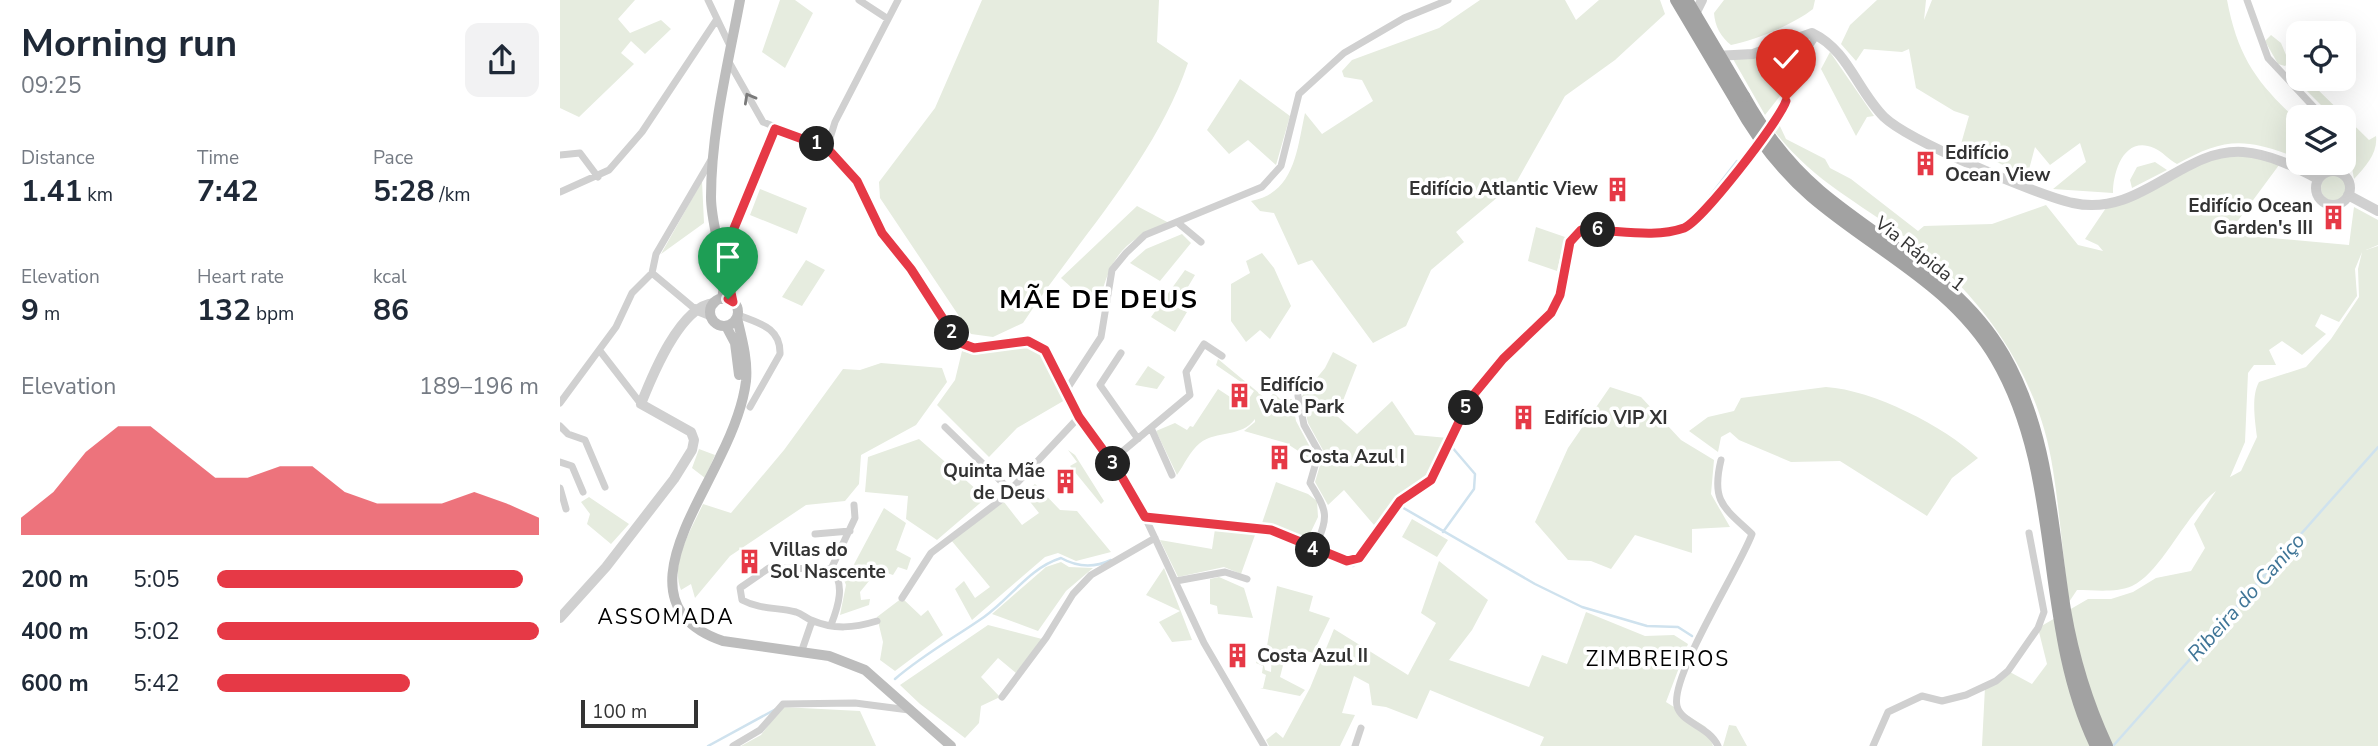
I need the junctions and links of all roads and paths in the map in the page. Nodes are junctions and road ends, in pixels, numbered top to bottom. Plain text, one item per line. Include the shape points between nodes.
1 (708, 0) edge
2 (740, 0) edge
3 (859, 0) edge
4 (898, 0) edge
5 (1448, 0) edge
6 (1676, 0) edge
7 (1687, 0) edge
8 (1702, 0) edge
9 (2247, 0) edge
10 (717, 19) junction
11 (888, 19) junction
12 (1817, 35) junction
13 (731, 49) junction
14 (729, 62) junction
15 (1740, 99) junction
16 (2311, 105) edge
17 (775, 129) junction
18 (827, 148) junction
19 (560, 155) edge
20 (713, 156) junction
21 (2326, 175) edge
22 (2343, 175) edge
23 (598, 177) junction
24 (2318, 180) junction
25 (560, 192) edge
26 (2348, 195) junction
27 (2378, 211) edge
28 (1177, 222) junction
29 (1201, 242) dead end
30 (721, 251) junction
31 (653, 273) junction
32 (683, 297) junction
33 (717, 304) junction
34 (695, 309) junction
35 (737, 317) junction
36 (726, 326) junction
37 (600, 351) junction
38 (1121, 353) dead end
39 (1222, 356) dead end
40 (1065, 392) junction
41 (1298, 396) dead end
42 (560, 403) edge
43 (641, 404) junction
44 (744, 406) junction
45 (1079, 417) junction
46 (560, 426) edge
47 (945, 427) dead end
48 (1151, 428) junction
49 (1138, 439) junction
50 (1721, 460) dead end
51 (1111, 461) junction
52 (560, 462) edge
53 (1172, 475) dead end
54 (605, 486) dead end
55 (560, 488) edge
56 (1010, 491) junction
57 (583, 492) dead end
58 (854, 505) dead end
59 (566, 509) dead end
60 (1145, 517) junction
61 (850, 531) junction
62 (2029, 533) dead end
63 (815, 534) dead end
64 (1155, 538) junction
65 (1315, 550) junction
66 (831, 569) junction
67 (1247, 579) dead end
68 (1176, 581) junction
69 (902, 597) dead end
70 (2061, 610) junction
71 (560, 618) edge
72 (813, 621) junction
73 (877, 621) dead end
74 (831, 625) junction
75 (802, 650) junction
76 (1002, 697) dead end
77 (909, 710) junction
78 (1361, 728) dead end
79 (733, 746) edge
80 (951, 746) edge
81 (1264, 746) edge
82 (1355, 746) edge
83 (1718, 746) edge
84 (1873, 746) edge
85 (2096, 746) edge
86 (2107, 746) edge

1 - 10 street
2 - 13 main road
3 - 11 street
4 - 11 street
5 - 28 street via 1404,18 1345,53 1299,94 1281,166 1262,187
6 - 15 highway, Via Rápida 1, bridge
7 - 15 highway, Via Rápida 1, bridge
8 - 12 street via 1694,14 1692,33 1696,45 1707,54 1752,54 1807,33
9 - 16 street via 2264,51
10 - 13 street
10 - 23 street via 642,132 610,170
11 - 18 street via 835,122
12 - 24 street via 1844,58 1890,122 2046,196 2077,204 2117,202 2200,161 2243,152 2287,163
12 - 65 street, bridge via 1789,75 1781,114 1688,227 1640,233 1581,230 1570,242 1560,295 1551,313 1470,399 1431,480 1400,501 1359,558 1347,561
13 - 14 main road
17 -> 14 street via 762,122
14 - 20 main road
15 - 70 highway, Via Rápida 1 via 1763,144 1797,183 1935,286 1968,319 1995,358 2032,447
17 - 18 street
17 - 30 street
18 - 40 street via 857,181 882,233 958,342 974,348 1028,341 1045,350
19 - 23 street via 580,153
20 - 30 main road via 711,201
20 - 31 street via 656,254
21 - 24 street
22 - 26 street via 2349,180
23 - 25 street
24 - 26 street via 2318,194 2329,204 2341,203
26 - 27 street
28 - 29 street
28 - 40 street via 1145,235 1112,270 1101,337
30 - 33 main road via 724,281
31 - 32 street
31 - 37 street via 632,293
32 - 33 street
32 - 34 street
33 - 34 street
33 - 35 main road
33 - 36 main road via 715,323
34 - 43 street via 656,366
35 - 36 main road
35 - 44 main road via 746,356
35 - 44 street via 770,329 780,347 780,354
36 - 44 main road via 735,343
37 - 42 street
37 - 43 street
38 - 49 street via 1100,384
39 - 48 street via 1204,344 1186,372 1190,396
40 - 45 street
41 - 65 street via 1304,425 1319,452 1310,483 1326,507
43 - 71 street via 691,432 692,450 606,567
44 - 75 main road via 677,545 671,576 676,599 696,629 709,636
45 - 51 street
45 - 56 street
46 - 54 street via 585,440
47 - 56 street
48 - 49 street
48 - 53 street
49 - 51 street
50 - 83 street via 1715,484 1723,506 1752,534 1742,562 1695,643 1677,701 1683,716 1711,732
51 - 60 street
52 - 57 street via 572,466
55 - 59 street
56 - 69 street via 932,553
58 - 61 street
60 - 64 street
60 - 65 street via 1271,530
61 - 63 street
61 - 66 street
62 - 84 street via 2044,612 2008,671 1966,695 1942,701 1922,696 1888,712
64 - 68 street
64 - 76 street via 1091,575
66 - 72 street via 769,568 740,588 739,597 755,607 795,612
66 - 74 street via 841,584
67 - 68 street via 1225,572
68 - 81 street via 1204,643
70 - 85 highway, Via Rápida 1 via 2072,685
70 - 86 highway, Via Rápida 1
72 - 74 street
72 - 75 street
73 - 74 street via 850,628
75 - 77 main road via 865,670
77 - 79 street via 855,703 783,704 760,730
77 - 80 main road
78 - 82 street

